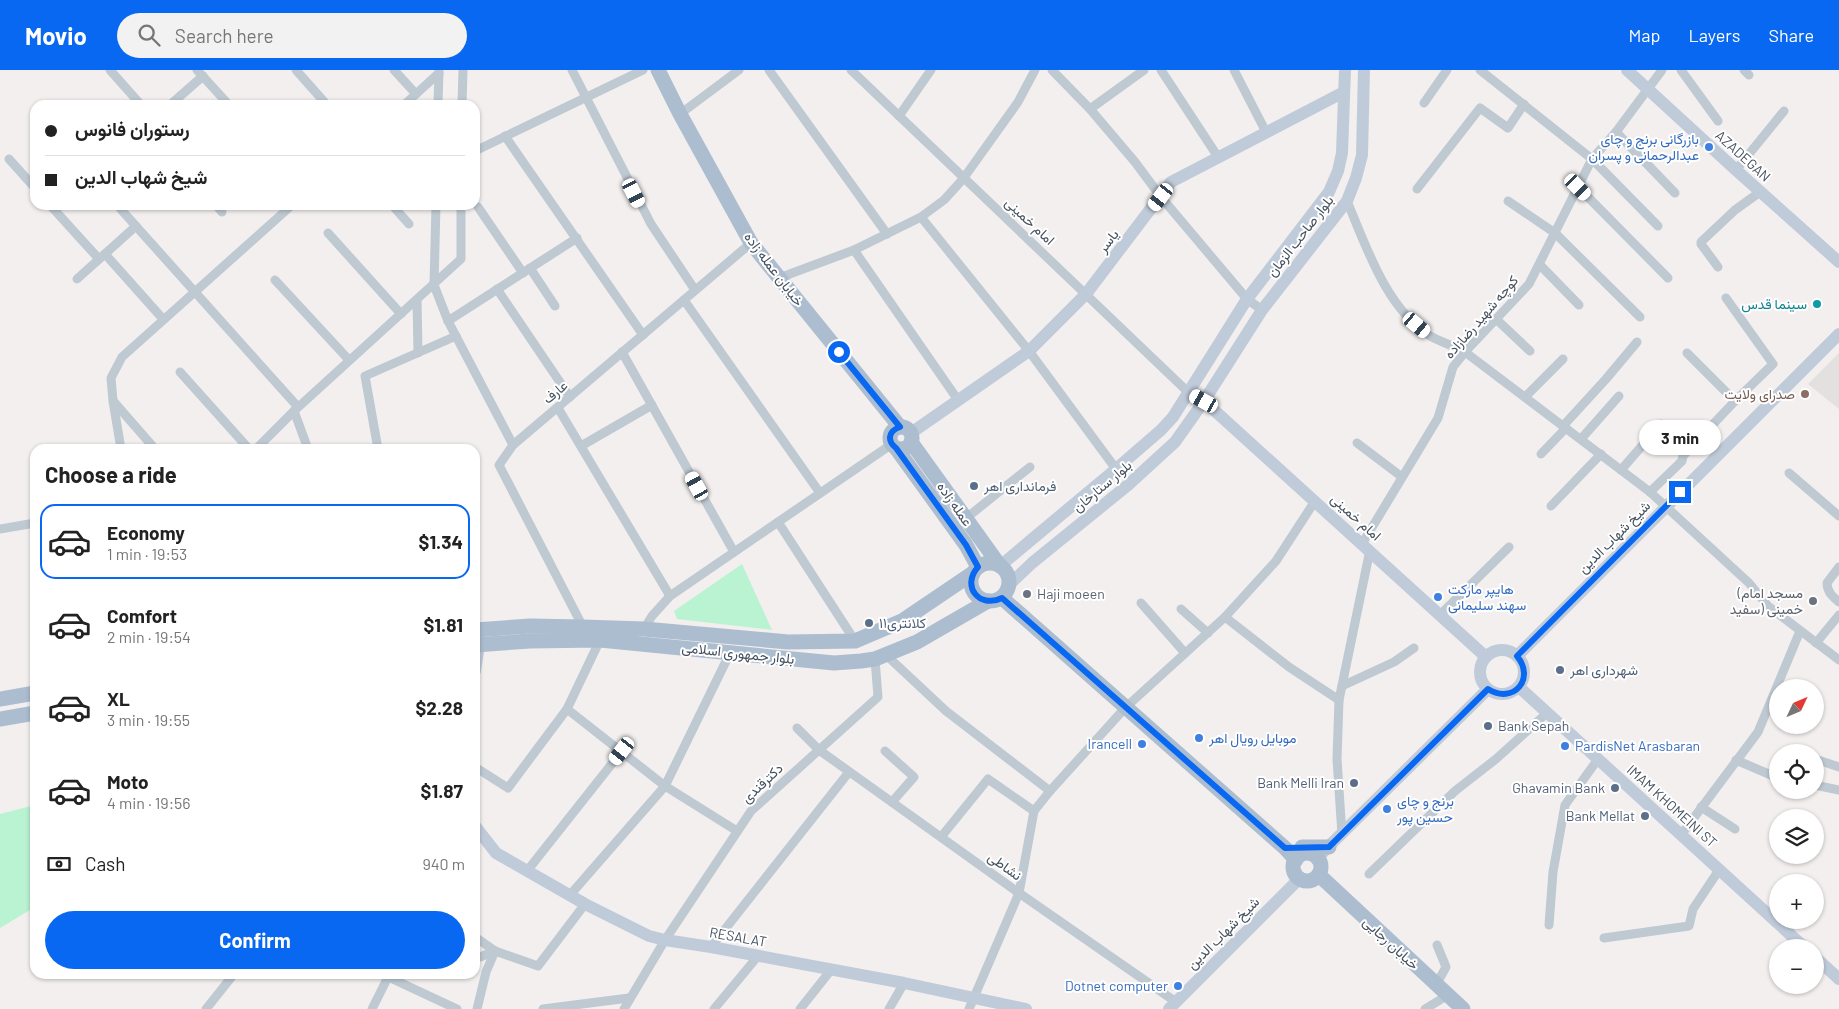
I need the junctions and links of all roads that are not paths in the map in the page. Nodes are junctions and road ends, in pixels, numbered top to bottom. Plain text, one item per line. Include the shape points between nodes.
1 (110, 70) edge
2 (296, 70) edge
3 (394, 70) edge
4 (463, 70) edge
5 (572, 70) edge
6 (643, 70) edge
7 (658, 70) edge
8 (739, 70) edge
9 (769, 70) edge
10 (851, 70) edge
11 (930, 70) edge
12 (1034, 70) edge
13 (1052, 70) edge
14 (1144, 70) edge
15 (1161, 70) edge
16 (1234, 70) edge
17 (1345, 70) edge
18 (1364, 70) edge
19 (1448, 70) edge
20 (1480, 70) edge
21 (1627, 70) edge
22 (1662, 70) edge
23 (1681, 70) edge
24 (439, 72) edge
25 (200, 73) edge
26 (1493, 73) edge
27 (1648, 89) junction
28 (1344, 92) junction
29 (416, 94) junction
30 (586, 98) junction
31 (137, 100) edge
32 (175, 100) edge
33 (224, 100) edge
34 (323, 100) edge
35 (409, 100) edge
36 (438, 100) edge
37 (462, 100) edge
38 (1424, 103) dead end
39 (1524, 104) junction
40 (1090, 109) junction
41 (1784, 111) dead end
42 (680, 114) junction
43 (899, 116) junction
44 (1718, 120) dead end
45 (1266, 132) junction
46 (1616, 132) junction
47 (505, 136) junction
48 (480, 148) edge
49 (1218, 157) junction
50 (9, 159) dead end
51 (1592, 159) junction
52 (1736, 170) junction
53 (963, 179) junction
54 (30, 182) edge
55 (1578, 187) junction
56 (1417, 189) dead end
57 (1760, 192) junction
58 (1675, 193) dead end
59 (1161, 197) junction
60 (1347, 201) junction
61 (1508, 201) dead end
62 (55, 210) edge
63 (122, 210) edge
64 (286, 210) edge
65 (396, 210) edge
66 (436, 210) edge
67 (461, 210) edge
68 (480, 210) edge
69 (921, 217) junction
70 (409, 224) dead end
71 (136, 226) junction
72 (1658, 226) dead end
73 (328, 233) dead end
74 (1556, 233) junction
75 (887, 234) junction
76 (577, 238) junction
77 (751, 243) junction
78 (854, 250) junction
79 (102, 257) junction
80 (1839, 262) edge
81 (1540, 265) junction
82 (1718, 266) dead end
83 (527, 270) junction
84 (779, 278) junction
85 (1668, 278) dead end
86 (77, 279) dead end
87 (275, 280) dead end
88 (434, 285) junction
89 (497, 289) junction
90 (695, 290) junction
91 (194, 291) junction
92 (1086, 294) junction
93 (1726, 298) dead end
94 (1247, 299) junction
95 (417, 300) junction
96 (684, 300) junction
97 (1579, 305) dead end
98 (555, 306) dead end
99 (1262, 310) junction
100 (401, 314) junction
101 (1640, 317) dead end
102 (1496, 319) junction
103 (163, 320) junction
104 (448, 321) junction
105 (1839, 334) edge
106 (643, 335) junction
107 (456, 336) junction
108 (1637, 342) dead end
109 (1029, 351) junction
110 (1530, 351) dead end
111 (622, 352) junction
112 (1465, 352) junction
113 (418, 353) junction
114 (1687, 353) dead end
115 (1563, 359) dead end
116 (349, 360) junction
117 (180, 372) dead end
118 (1189, 393) junction
119 (1619, 396) dead end
120 (570, 397) junction
121 (1526, 397) junction
122 (958, 400) junction
123 (113, 401) junction
124 (1204, 401) junction
125 (1735, 401) junction
126 (652, 405) junction
127 (558, 408) junction
128 (296, 409) junction
129 (1661, 424) dead end
130 (1565, 427) junction
131 (907, 434) junction
132 (1581, 440) junction
133 (1357, 443) dead end
134 (121, 444) edge
135 (151, 444) edge
136 (245, 444) edge
137 (261, 444) edge
138 (306, 444) edge
139 (377, 444) edge
140 (513, 445) junction
141 (581, 446) junction
142 (894, 446) junction
143 (1541, 454) dead end
144 (1600, 454) junction
145 (1030, 467) dead end
146 (1116, 469) junction
147 (1621, 470) junction
148 (1789, 473) dead end
149 (1402, 478) junction
150 (1650, 492) junction
151 (820, 493) junction
152 (1315, 501) junction
153 (1551, 506) dead end
154 (1667, 506) junction
155 (1839, 516) edge
156 (965, 519) junction
157 (778, 522) junction
158 (30, 524) edge
159 (0, 529) edge
160 (1366, 547) junction
161 (1509, 547) dead end
162 (734, 552) junction
163 (1000, 566) junction
164 (1839, 567) edge
165 (976, 570) junction
166 (999, 595) junction
167 (670, 596) junction
168 (1839, 602) edge
169 (1141, 603) dead end
170 (1181, 609) dead end
171 (1440, 614) junction
172 (1839, 615) edge
173 (1225, 617) junction
174 (583, 627) junction
175 (644, 629) junction
176 (480, 630) edge
177 (1800, 631) junction
178 (1208, 633) junction
179 (600, 640) junction
180 (855, 642) junction
181 (480, 643) edge
182 (1816, 643) junction
183 (1414, 648) dead end
184 (1476, 648) junction
185 (730, 653) junction
186 (1185, 653) junction
187 (880, 656) junction
188 (1517, 656) junction
189 (1486, 657) junction
190 (1839, 660) edge
191 (1342, 686) junction
192 (1519, 687) junction
193 (1483, 693) junction
194 (30, 694) edge
195 (0, 699) edge
196 (1339, 700) junction
197 (567, 708) junction
198 (1125, 708) junction
199 (1547, 713) junction
200 (30, 714) edge
201 (0, 719) edge
202 (797, 728) dead end
203 (819, 750) junction
204 (622, 751) junction
205 (885, 751) dead end
206 (1598, 759) junction
207 (1736, 760) junction
208 (1824, 761) edge
209 (1839, 767) edge
210 (480, 770) edge
211 (850, 772) junction
212 (1769, 774) edge
213 (665, 786) junction
214 (1824, 787) edge
215 (1839, 790) edge
216 (1050, 791) junction
217 (892, 802) junction
218 (1701, 807) junction
219 (1034, 811) junction
220 (1735, 829) dead end
221 (737, 831) junction
222 (480, 833) edge
223 (1342, 835) junction
224 (1681, 835) junction
225 (941, 837) junction
226 (1329, 847) junction
227 (1285, 848) junction
228 (1317, 858) junction
229 (1296, 860) junction
230 (1719, 870) junction
231 (527, 871) junction
232 (1369, 874) dead end
233 (1319, 875) junction
234 (1300, 879) junction
235 (1019, 893) junction
236 (570, 895) junction
237 (585, 904) junction
238 (1549, 924) dead end
239 (1604, 938) dead end
240 (1795, 939) edge
241 (480, 940) edge
242 (665, 940) junction
243 (1437, 945) dead end
244 (711, 947) junction
245 (495, 951) junction
246 (758, 956) junction
247 (480, 957) edge
248 (1824, 964) edge
249 (830, 970) junction
250 (1838, 975) edge
251 (230, 979) edge
252 (383, 979) edge
253 (393, 979) edge
254 (904, 983) junction
255 (1436, 985) junction
256 (1448, 995) junction
257 (629, 998) junction
258 (972, 1003) edge
259 (1172, 1005) edge
260 (206, 1009) edge
261 (372, 1009) edge
262 (457, 1009) edge
263 (477, 1009) edge
264 (543, 1009) edge
265 (624, 1009) edge
266 (714, 1009) edge
267 (800, 1009) edge
268 (889, 1009) edge
269 (1026, 1009) edge
270 (1425, 1009) edge
271 (1463, 1009) edge

1 - 31 street
2 - 34 street
3 - 29 street
4 - 37 street
5 - 30 street
6 - 30 street
7 - 42 main road, خیابان عمله زاده
8 - 42 street
9 - 75 street
10 - 43 street, امام خمینی
11 - 43 street
12 - 53 street via 1018,102
13 - 40 street
14 - 40 street
15 - 49 street
16 - 45 street
17 - 28 main road, بلوار صاحب الزمان
18 - 60 main road, بلوار صاحب الزمان via 1362,155
19 - 38 street
20 - 26 street
21 - 27 main road, AZADEGAN
22 - 27 street, کوچه شهید رضازاده
23 - 44 street
24 - 29 street
24 - 36 street
25 - 32 street
25 - 33 street
26 - 39 street
27 - 46 street, کوچه شهید رضازاده
27 - 52 main road, AZADEGAN
28 - 45 main road, یاسر
28 - 94 main road, بلوار صاحب الزمان via 1342,154 1329,192
29 - 35 street
30 - 47 street
30 - 90 street via 651,224
39 - 51 street
39 - 56 street via 1508,128 1480,108
40 - 59 street
41 - 52 street
42 - 77 main road, خیابان عمله زاده
43 - 53 street, امام خمینی
45 - 49 main road, یاسر
46 - 51 street, کوچه شهید رضازاده
46 - 58 street
47 - 48 street
47 - 76 street
49 - 59 main road, یاسر via 1172,182
50 - 54 street
51 - 55 street, کوچه شهید رضازاده
51 - 72 street
52 - 57 main road, AZADEGAN
53 - 69 street via 944,200
53 - 92 street, امام خمینی
55 - 74 street, کوچه شهید رضازاده
55 - 85 street
57 - 80 main road, AZADEGAN
57 - 82 street via 1701,242
59 - 92 main road, یاسر
59 - 94 street
60 - 99 main road, بلوار صاحب الزمان
60 - 112 street via 1374,266 1404,314 1430,336
61 - 74 street
62 - 79 street
63 - 71 street
64 - 91 street
65 - 70 street
66 - 88 street
67 - 88 street via 461,259
68 - 83 street
69 - 75 street
69 - 109 street
71 - 79 street
71 - 91 street
73 - 100 street
74 - 81 street, کوچه شهید رضازاده
74 - 101 street
75 - 78 street
76 - 83 street
76 - 106 street
77 - 84 main road, خیابان عمله زاده
77 - 90 street, عارف
78 - 84 street
78 - 122 street
79 - 86 street
79 - 103 street
81 - 97 street
81 - 102 street, کوچه شهید رضازاده via 1529,284
83 - 89 street
83 - 98 street
84 - 131 main road, خیابان عمله زاده
87 - 116 street
88 - 95 street
88 - 104 street
89 - 104 street
89 - 120 street
90 - 96 street, عارف
91 - 103 street
91 - 128 street
92 - 109 main road, یاسر
92 - 118 street, امام خمینی
93 - 125 street via 1773,364
94 - 99 street
94 - 118 main road, بلوار صاحب الزمان
95 - 100 street
95 - 113 street
96 - 106 street, عارف
96 - 151 street
99 - 124 main road, بلوار صاحب الزمان
100 - 116 street
102 - 110 street
102 - 112 street, کوچه شهید رضازاده
103 - 123 street via 122,356 112,378
104 - 107 street
105 - 154 main road, شیخ شهاب الدین
106 - 111 street, عارف
107 - 113 street
107 - 140 street
108 - 130 street
109 - 122 main road, یاسر
109 - 146 street
111 - 120 street, عارف
111 - 126 street
112 - 121 street
112 - 149 street, کوچه شهید رضازاده via 1453,367 1438,418
113 - 139 street via 365,376
114 - 125 street
115 - 121 street
116 - 128 street
117 - 136 street
118 - 124 main road, امام خمینی
118 - 146 main road, بلوار ستارخان via 1162,430
119 - 132 street
120 - 127 street, عارف
121 - 130 street
122 - 131 main road, یاسر
123 - 134 street
123 - 135 street
124 - 152 main road, امام خمینی
124 - 166 main road, بلوار ستارخان via 1175,442
125 - 150 street
126 - 141 street
126 - 162 street
127 - 140 street, عارف
127 - 141 street
128 - 137 street
128 - 138 street
129 - 147 street
130 - 132 street
130 - 143 street
131 - 142 main road via 894,429 890,433
131 - 156 main road, عمله زاده
132 - 144 street
133 - 149 street
140 - 174 street, عارف via 499,465
141 - 167 street
142 - 151 street
142 - 165 main road, عمله زاده via 966,545
144 - 147 street
144 - 153 street
145 - 156 street
146 - 163 main road, بلوار ستارخان
147 - 150 street
148 - 155 street
149 - 160 street, کوچه شهید رضازاده
150 - 154 street
151 - 157 street
152 - 160 main road, امام خمینی
152 - 173 street via 1276,560
154 - 177 street via 1749,583 1768,606
154 - 188 main road, شیخ شهاب الدین
156 - 163 main road, عمله زاده
157 - 162 street
157 - 180 street
158 - 159 street
160 - 171 main road, امام خمینی
160 - 191 street, کوچه شهید رضازاده
161 - 171 street
162 - 167 street
163 - 165 main road via 985,564
163 - 166 main road via 1009,577
164 - 168 street via 1827,587
165 - 166 main road via 971,580 975,594 980,599
165 - 180 main road, بلوار جمهوری اسلامی via 902,621
166 - 187 main road, بلوار جمهوری اسلامی via 917,642
166 - 198 main road
167 - 175 street
169 - 186 street
170 - 178 street
171 - 184 main road, امام خمینی
172 - 182 street
173 - 178 street
173 - 196 street via 1289,668
174 - 175 main road, بلوار جمهوری اسلامی
174 - 176 main road, بلوار جمهوری اسلامی
175 - 180 main road, بلوار جمهوری اسلامی via 788,642
177 - 182 street
177 - 207 street via 1758,732
178 - 186 street
179 - 181 main road, بلوار جمهوری اسلامی
179 - 185 main road, بلوار جمهوری اسلامی
179 - 197 street
182 - 190 street
183 - 191 street via 1394,662
184 - 189 main road, امام خمینی
184 - 193 main road via 1474,678
185 - 187 main road, بلوار جمهوری اسلامی via 834,663
185 - 213 street
186 - 198 street
187 - 203 street, دکترقندی via 878,697
187 - 216 street
188 - 189 main road via 1512,652 1498,651
188 - 192 main road via 1522,662 1524,675
189 - 193 main road via 1480,670
191 - 196 street, کوچه شهید رضازاده
192 - 193 main road via 1507,694
192 - 199 main road, IMAM KHOMEINI ST
193 - 223 main road
194 - 195 main road
196 - 223 street, کوچه شهید رضازاده via 1337,760
197 - 204 street
197 - 210 street via 508,788
198 - 216 street
198 - 227 main road
199 - 206 main road, IMAM KHOMEINI ST
199 - 232 street via 1455,791
200 - 201 main road
202 - 203 street, نشاطی
203 - 211 street, نشاطی
203 - 221 street, دکترقندی via 751,811
204 - 213 street
204 - 231 street
205 - 217 street via 914,777
206 - 224 main road, IMAM KHOMEINI ST
206 - 238 street via 1565,804 1553,872
207 - 212 street
207 - 218 street
208 - 209 street
211 - 217 street, نشاطی
211 - 244 street
213 - 221 street
213 - 236 street
214 - 215 street
216 - 219 street
217 - 225 street, نشاطی
218 - 220 street
218 - 224 street
219 - 225 street via 988,779
219 - 235 street
221 - 242 street, دکترقندی
222 - 231 main road, RESALAT via 496,854
223 - 226 main road
224 - 230 main road, IMAM KHOMEINI ST
225 - 235 street, نشاطی
226 - 227 main road
226 - 228 main road
227 - 229 main road
228 - 229 main road via 1305,854
228 - 233 main road via 1321,865
229 - 234 main road via 1294,870
230 - 239 street via 1694,909 1690,926
230 - 240 main road, IMAM KHOMEINI ST
231 - 236 main road, RESALAT
233 - 234 main road via 1310,881
233 - 255 main road, خیابان رجایی
234 - 259 main road, شیخ شهاب الدین
235 - 258 street
235 - 259 street, نشاطی
236 - 237 main road, RESALAT
237 - 242 main road, RESALAT via 649,936
237 - 245 street via 538,966
241 - 245 street
242 - 244 main road, RESALAT
242 - 257 street, دکترقندی
243 - 255 street via 1446,967
244 - 246 main road, RESALAT
245 - 247 street
245 - 263 street
246 - 249 main road, RESALAT
246 - 266 street
248 - 250 main road
249 - 254 main road, RESALAT
249 - 267 street
251 - 260 street
252 - 261 street
253 - 262 street
254 - 258 main road, RESALAT
254 - 268 street
255 - 256 main road, خیابان رجایی
256 - 270 street
256 - 271 main road, خیابان رجایی
257 - 264 street
257 - 265 street, دکترقندی
258 - 269 main road, RESALAT

